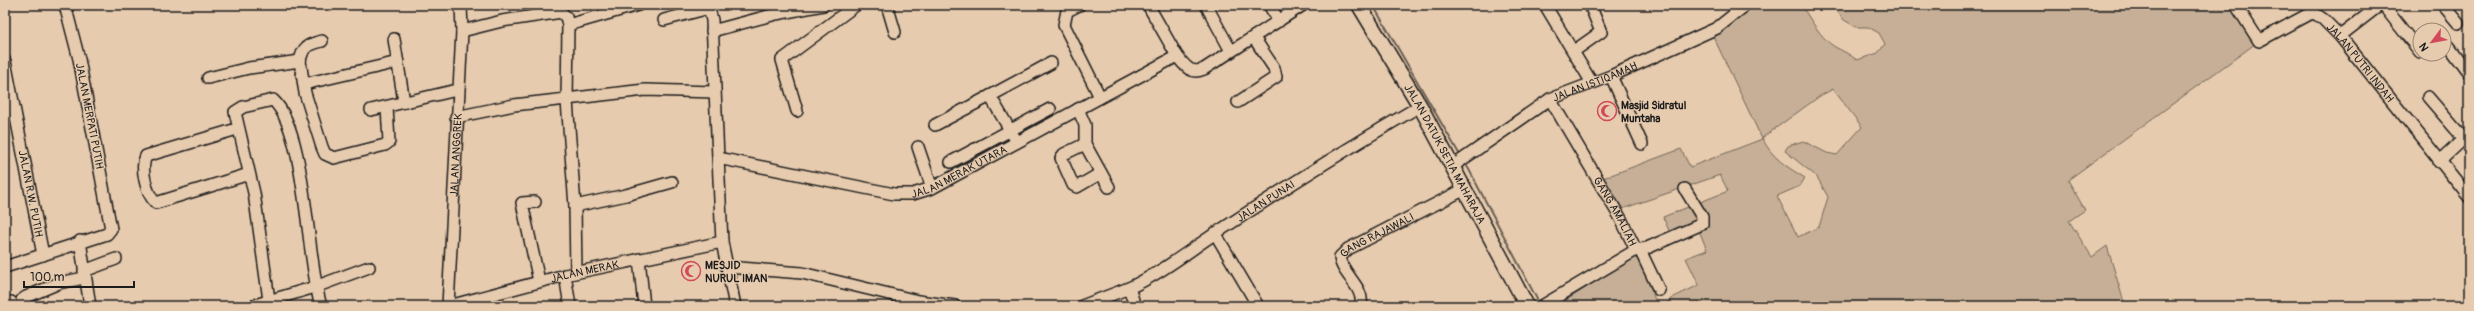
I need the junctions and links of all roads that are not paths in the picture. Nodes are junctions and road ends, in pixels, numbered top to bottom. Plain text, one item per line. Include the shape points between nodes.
1 (65, 5) edge
2 (461, 5) edge
3 (638, 5) edge
4 (856, 5) edge
5 (887, 5) edge
6 (1079, 5) edge
7 (1148, 5) edge
8 (1206, 5) edge
9 (1269, 5) edge
10 (1304, 5) edge
11 (1359, 5) edge
12 (1545, 5) edge
13 (1590, 5) edge
14 (2236, 5) edge
15 (2380, 5) edge
16 (2384, 5) edge
17 (2443, 5) edge
18 (819, 6) edge
19 (709, 7) edge
20 (1741, 7) edge
21 (1065, 8) edge
22 (664, 20) dead end
23 (1278, 21) junction
24 (2458, 23) dead end
25 (568, 25) junction
26 (462, 31) junction
27 (712, 31) junction
28 (895, 32) dead end
29 (2340, 36) junction
30 (1254, 38) junction
31 (394, 39) dead end
32 (322, 41) dead end
33 (2412, 42) edge
34 (2452, 50) edge
35 (1231, 51) junction
36 (1574, 51) junction
37 (1177, 56) junction
38 (5, 61) edge
39 (300, 61) junction
40 (398, 62) junction
41 (1051, 63) dead end
42 (2469, 73) edge
43 (1611, 76) junction
44 (208, 78) dead end
45 (1592, 83) junction
46 (304, 84) junction
47 (457, 90) junction
48 (714, 92) junction
49 (990, 96) junction
50 (1100, 97) junction
51 (2428, 97) dead end
52 (1550, 100) junction
53 (567, 101) junction
54 (404, 102) junction
55 (1238, 102) dead end
56 (387, 106) junction
57 (1420, 106) junction
58 (1050, 109) dead end
59 (1078, 109) junction
60 (371, 110) dead end
61 (797, 111) dead end
62 (456, 117) junction
63 (935, 124) dead end
64 (237, 129) junction
65 (1010, 131) junction
66 (2466, 137) edge
67 (1017, 142) junction
68 (1085, 144) junction
69 (1642, 144) dead end
70 (918, 147) dead end
71 (718, 158) junction
72 (951, 162) dead end
73 (2439, 162) junction
74 (1455, 165) junction
75 (1101, 173) junction
76 (249, 174) junction
77 (672, 182) dead end
78 (1109, 187) dead end
79 (932, 188) junction
80 (1465, 189) junction
81 (1685, 189) dead end
82 (2469, 197) edge
83 (535, 202) dead end
84 (575, 206) junction
85 (1215, 233) junction
86 (80, 241) junction
87 (722, 242) junction
88 (1638, 250) junction
89 (43, 255) junction
90 (116, 259) dead end
91 (639, 259) junction
92 (5, 266) edge
93 (368, 267) dead end
94 (727, 267) junction
95 (84, 274) junction
96 (571, 274) junction
97 (539, 281) junction
98 (315, 288) junction
99 (1129, 288) junction
100 (1659, 290) dead end
101 (269, 300) junction
102 (918, 303) edge
103 (1544, 304) edge
104 (255, 305) dead end
105 (22, 306) edge
106 (90, 306) edge
107 (321, 306) edge
108 (448, 306) edge
109 (570, 306) edge
110 (644, 306) edge
111 (735, 306) edge
112 (955, 306) edge
113 (1082, 306) edge
114 (1135, 306) edge
115 (1258, 306) edge
116 (1361, 306) edge
117 (1527, 306) edge

1 - 86 street, JALAN MERPATI PUTIH via 79,59 112,229 107,234
2 - 26 street, JALAN ANGGREK
3 - 25 street
4 - 61 street via 782,60
5 - 28 street
6 - 21 street
7 - 37 street
8 - 35 street
9 - 23 street
10 - 23 street
11 - 57 main road, JALAN DATUK SETIA MAHARAJA
12 - 36 street
13 - 36 street via 1601,32
14 - 29 street, JALAN PUTRI INDAH via 2259,42 2314,13
15 - 29 street
16 - 33 street
17 - 24 street
18 - 27 street
19 - 22 street
19 - 27 street
20 - 43 street, JALAN ISTIQAMAH via 1718,28
21 - 50 street via 1064,25
23 - 30 street
25 - 26 street via 566,17 561,12 502,21
25 - 53 street
26 - 47 street, JALAN ANGGREK
27 - 48 street
29 - 73 street, JALAN PUTRI INDAH
30 - 35 street
30 - 55 street via 1274,68 1276,77
31 - 40 street
32 - 39 street via 306,45
34 - 42 street
35 - 37 street via 1198,72 1189,70
36 - 45 street
37 - 50 street, JALAN MERAK UTARA
38 - 89 street, JALAN R.W. PUTIH
39 - 44 street via 249,68
39 - 46 street
40 - 46 street
40 - 54 street
41 - 49 street
43 - 45 street, JALAN ISTIQAMAH
43 - 69 street
45 - 52 street, JALAN ISTIQAMAH
46 - 56 street via 322,147 328,156 334,158 389,142
47 - 54 street
47 - 62 street, JALAN ANGGREK
48 - 53 street via 645,90
48 - 71 street
49 - 63 street
49 - 65 street
50 - 59 street, JALAN MERAK UTARA
51 - 66 street
52 - 74 street, JALAN ISTIQAMAH
52 - 88 street, GANG AMALIAH
53 - 62 street via 514,106
53 - 84 street
54 - 56 street
56 - 60 street
57 - 74 main road, JALAN DATUK SETIA MAHARAJA
57 - 85 street, JALAN PUNAI via 1348,148
58 - 65 street
59 - 67 street, JALAN MERAK UTARA
59 - 68 street via 1085,125
62 - 108 street, JALAN ANGGREK
64 - 76 street
64 - 76 street via 146,156 142,163 151,198 156,203
64 - 98 street via 236,110 273,100 279,106 290,133 299,173
65 - 67 street
65 - 72 street
66 - 73 street
67 - 79 street, JALAN MERAK UTARA
68 - 75 street
68 - 75 street via 1061,158 1073,185 1077,187
70 - 79 street
71 - 79 street, JALAN MERAK UTARA via 894,194 913,194
71 - 87 street
73 - 82 street, JALAN PUTRI INDAH
74 - 80 main road, JALAN DATUK SETIA MAHARAJA
75 - 78 street
76 - 101 street
77 - 84 street
80 - 116 street, GANG RAJAWALI via 1348,249 1340,256 1340,263 1362,299
80 - 117 main road, JALAN DATUK SETIA MAHARAJA
81 - 88 street via 1702,217 1702,224
83 - 97 street via 522,203
84 - 96 street
85 - 99 street, JALAN PUNAI via 1153,277
85 - 115 street
86 - 89 street
86 - 95 street
87 - 91 street, JALAN MERAK
87 - 94 street
88 - 100 street
88 - 103 street, GANG AMALIAH
89 - 92 street
90 - 95 street
91 - 96 street, JALAN MERAK
91 - 110 street
93 - 98 street
94 - 102 street via 802,274
94 - 111 street
95 - 105 street via 26,297 22,300
95 - 106 street
96 - 97 street, JALAN MERAK
96 - 109 street
97 - 108 street, JALAN MERAK
98 - 101 street
98 - 107 street
99 - 113 street, JALAN PUNAI
99 - 114 street
101 - 104 street
102 - 112 street

